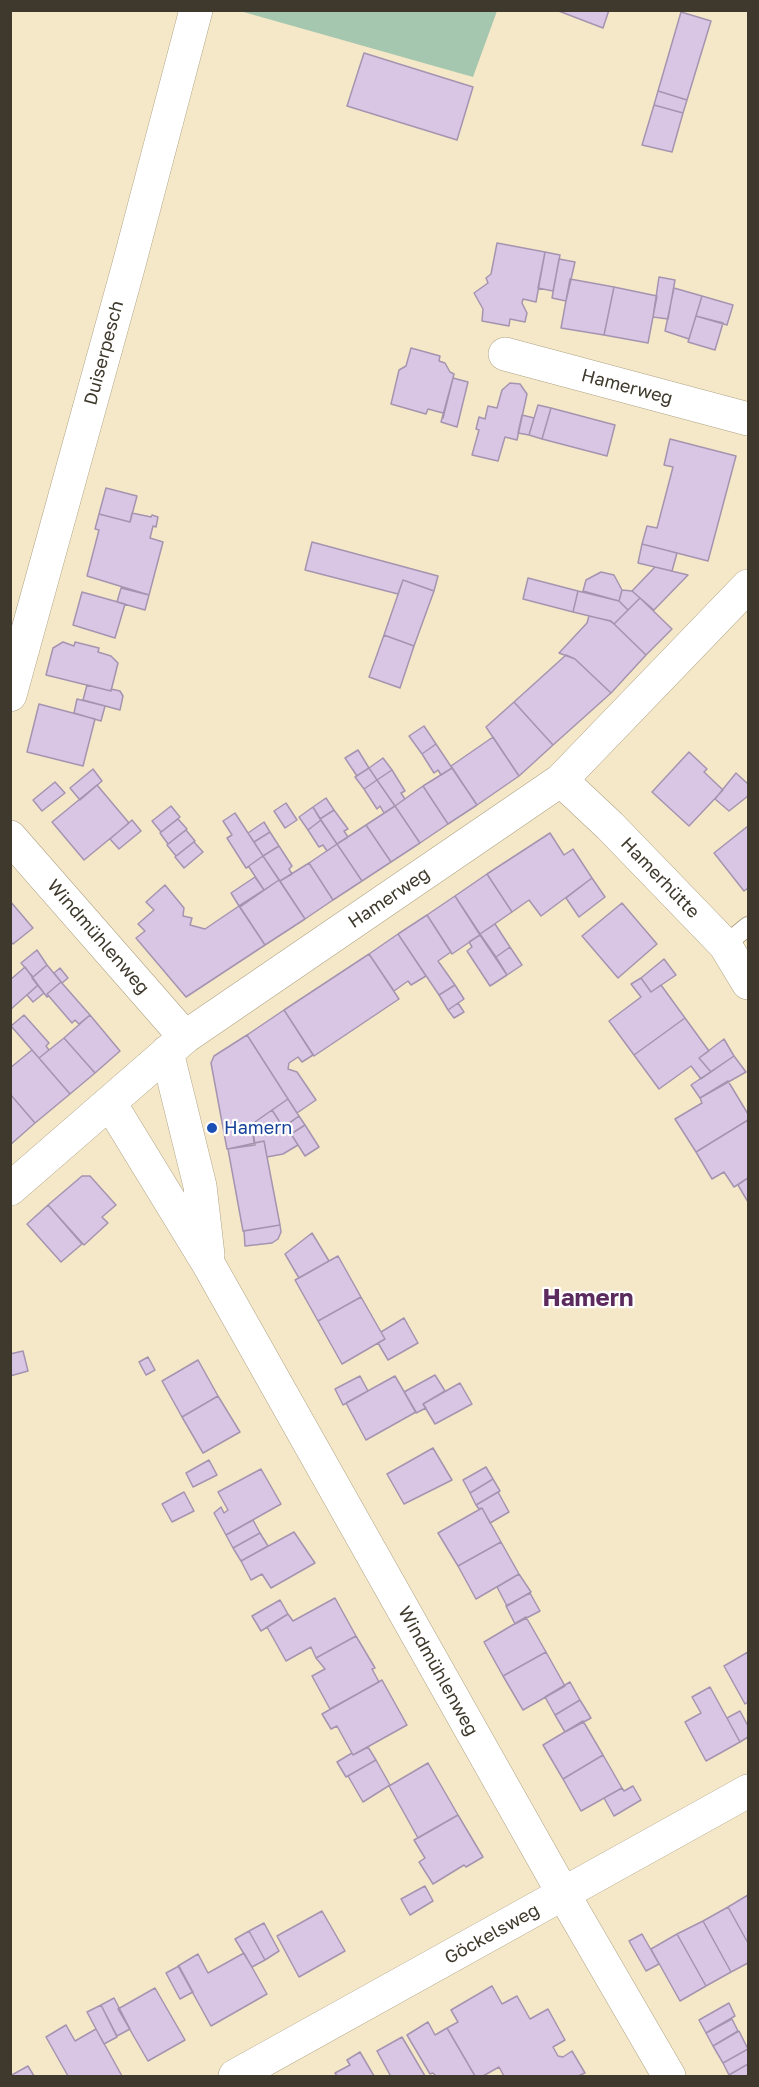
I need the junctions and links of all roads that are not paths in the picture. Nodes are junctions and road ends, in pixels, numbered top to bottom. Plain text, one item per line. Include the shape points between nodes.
1 (196, 10) edge
2 (505, 354) dead end
3 (748, 419) edge
4 (748, 586) edge
5 (10, 695) edge
6 (561, 780) junction
7 (10, 837) edge
8 (737, 936) edge
9 (748, 983) edge
10 (176, 1045) junction
11 (110, 1103) junction
12 (10, 1189) edge
13 (209, 1265) junction
14 (748, 1791) edge
15 (564, 1895) junction
16 (235, 2076) edge
17 (669, 2076) edge

1 - 5 street, Duiserpesch
2 - 3 street, Hamerweg
4 - 6 street, Hamerweg
6 - 8 street, Hamerhütte
6 - 10 street, Hamerweg
7 - 10 street, Windmühlenweg
8 - 9 street, Hamerhütte
10 - 11 street, Hamerweg
10 - 13 street, Windmühlenweg
11 - 12 street, Hamerweg
11 - 13 street, Windmühlenweg
13 - 15 street, Windmühlenweg
14 - 15 street, Göckelsweg
15 - 16 street, Göckelsweg
15 - 17 street, Windmühlenweg

